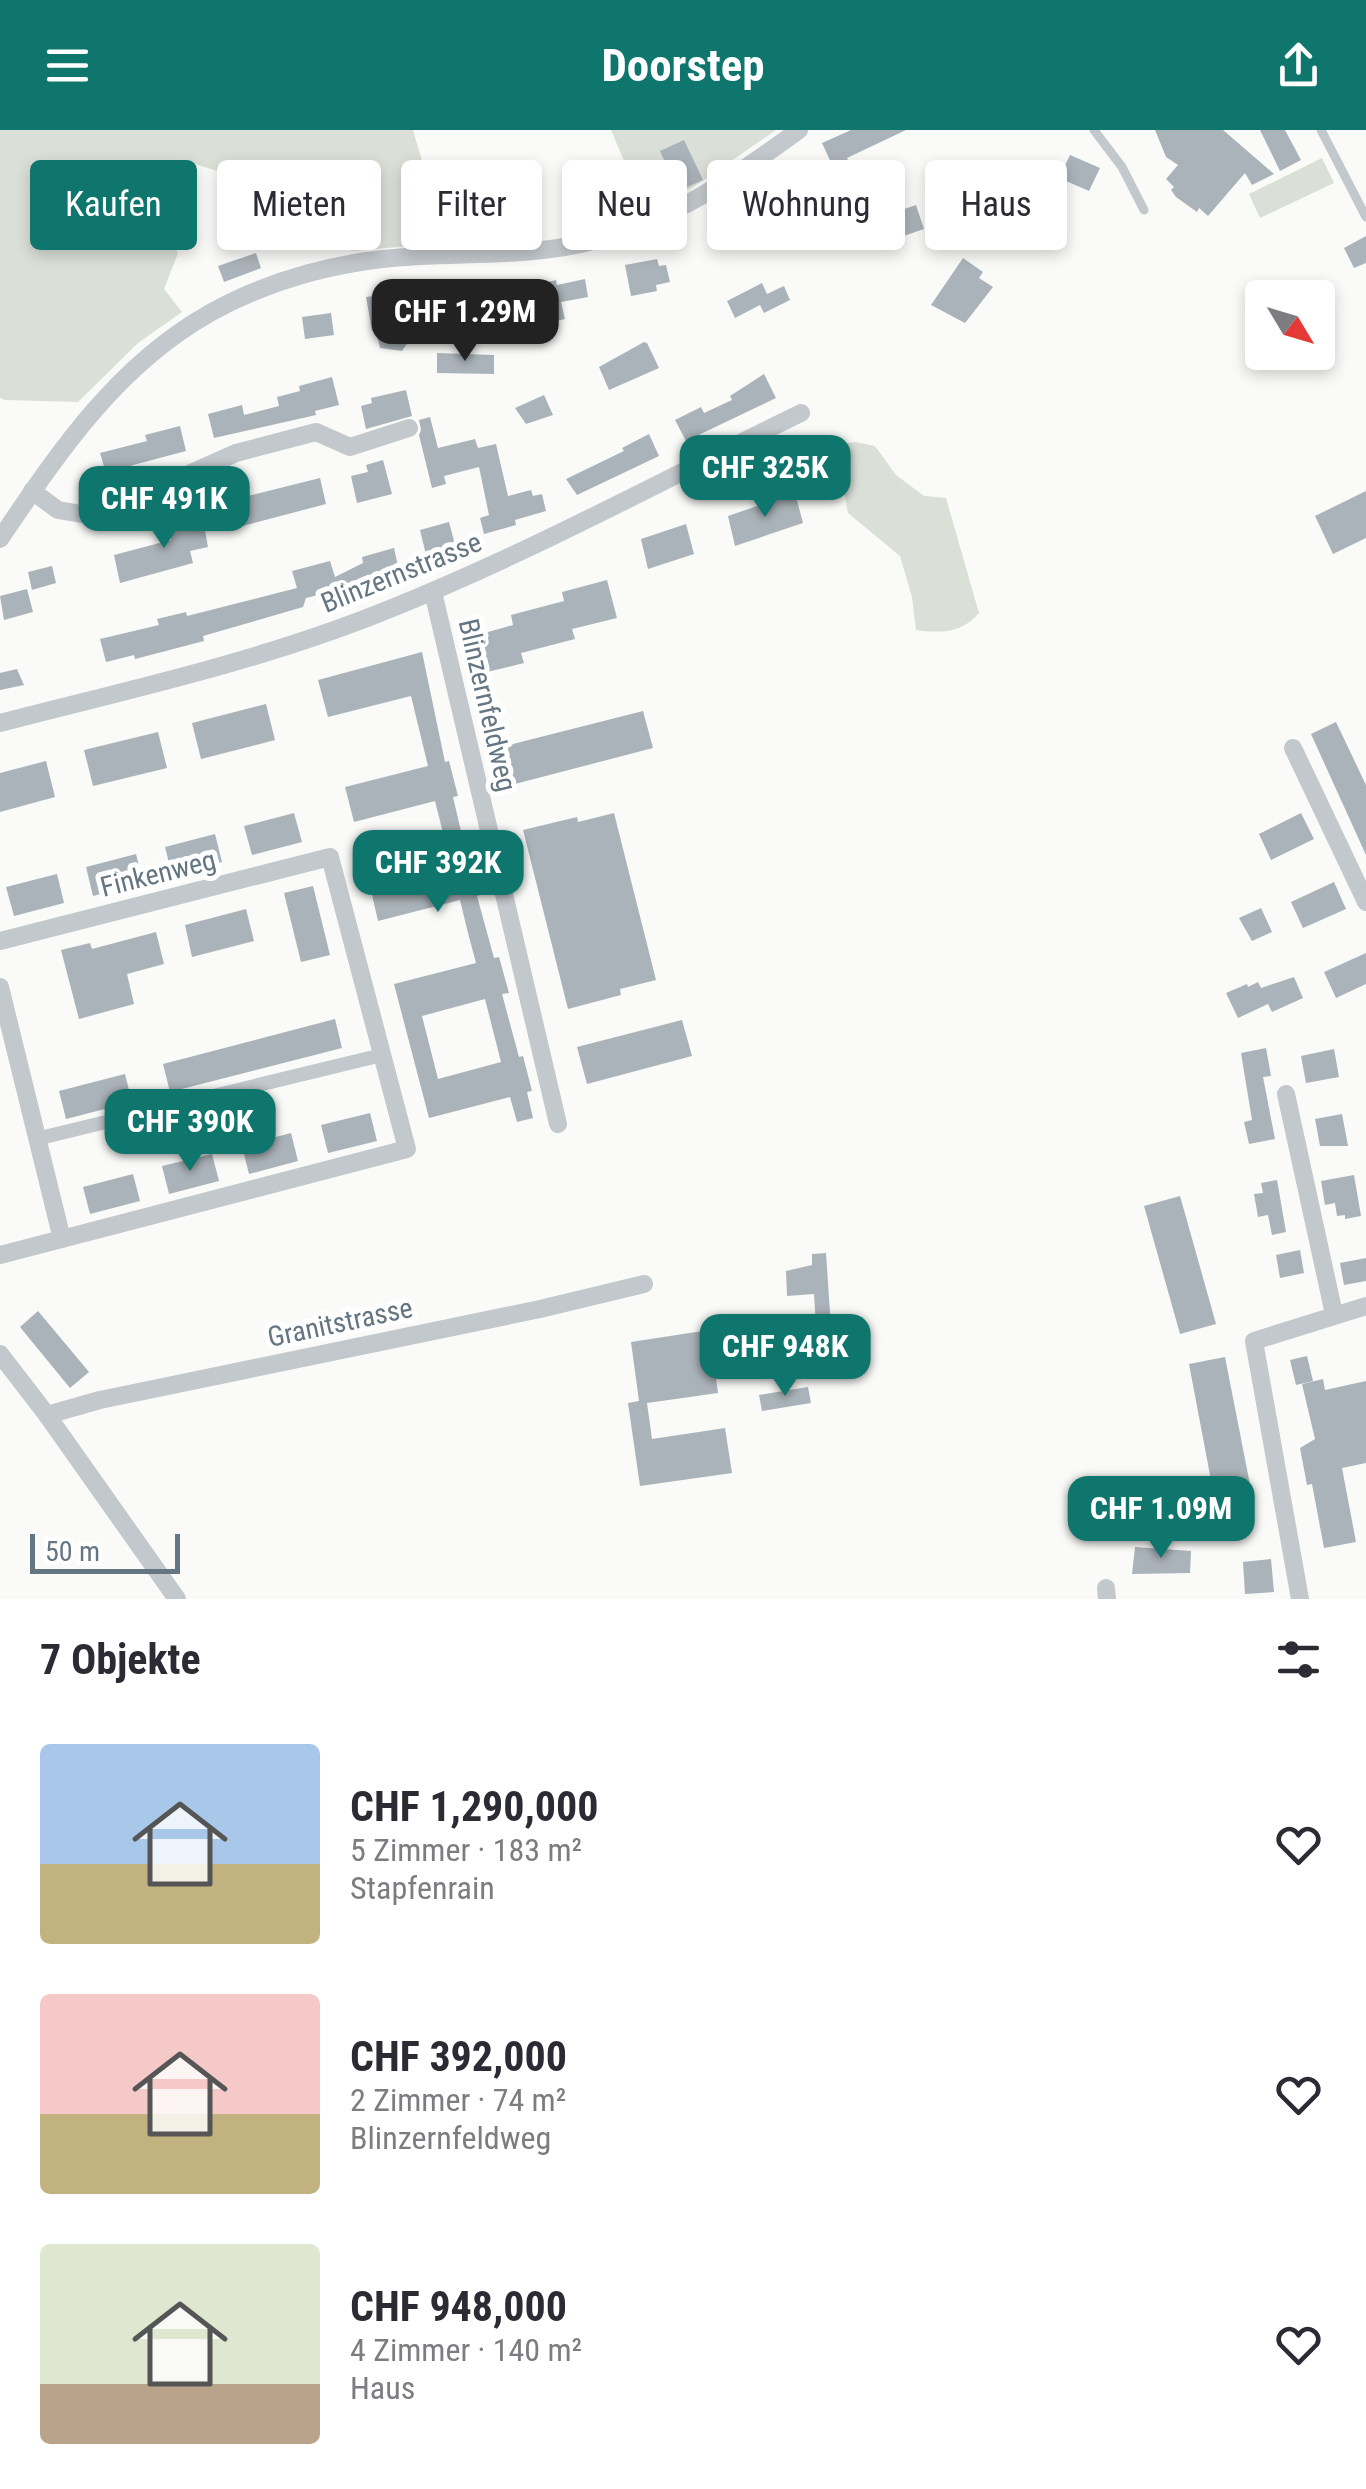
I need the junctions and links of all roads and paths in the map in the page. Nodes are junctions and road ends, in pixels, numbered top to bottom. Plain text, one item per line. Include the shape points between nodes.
1 (799, 130) edge
2 (1094, 130) edge
3 (1321, 130) edge
4 (1144, 210) dead end
5 (1366, 217) edge
6 (801, 413) dead end
7 (409, 428) dead end
8 (32, 492) junction
9 (0, 539) edge
10 (433, 592) junction
11 (0, 723) edge
12 (1293, 748) dead end
13 (1366, 902) edge
14 (0, 942) edge
15 (0, 988) edge
16 (382, 1054) junction
17 (1286, 1094) dead end
18 (558, 1124) dead end
19 (36, 1139) junction
20 (62, 1240) junction
21 (0, 1255) edge
22 (644, 1284) dead end
23 (1366, 1306) edge
24 (1334, 1314) junction
25 (0, 1354) edge
26 (47, 1415) junction
27 (177, 1599) edge
28 (1300, 1599) edge

1 - 8 street via 704,197 640,228 564,247 331,268 231,302 177,334 118,382
2 - 4 lane
3 - 5 lane
6 - 10 street, Blinzernstrasse
7 - 8 street via 350,447 316,432 236,453 87,515 58,510
8 - 9 street
10 - 11 street, Blinzernstrasse via 280,649
10 - 18 street, Blinzernfeldweg
12 - 13 street
14 - 16 street, Finkenweg via 330,858
15 - 19 street
16 - 19 street
16 - 20 street via 407,1149
17 - 24 street
19 - 20 street
20 - 21 street
22 - 26 street, Granitstrasse
23 - 24 street
24 - 28 street via 1254,1341
25 - 26 street
26 - 27 street

